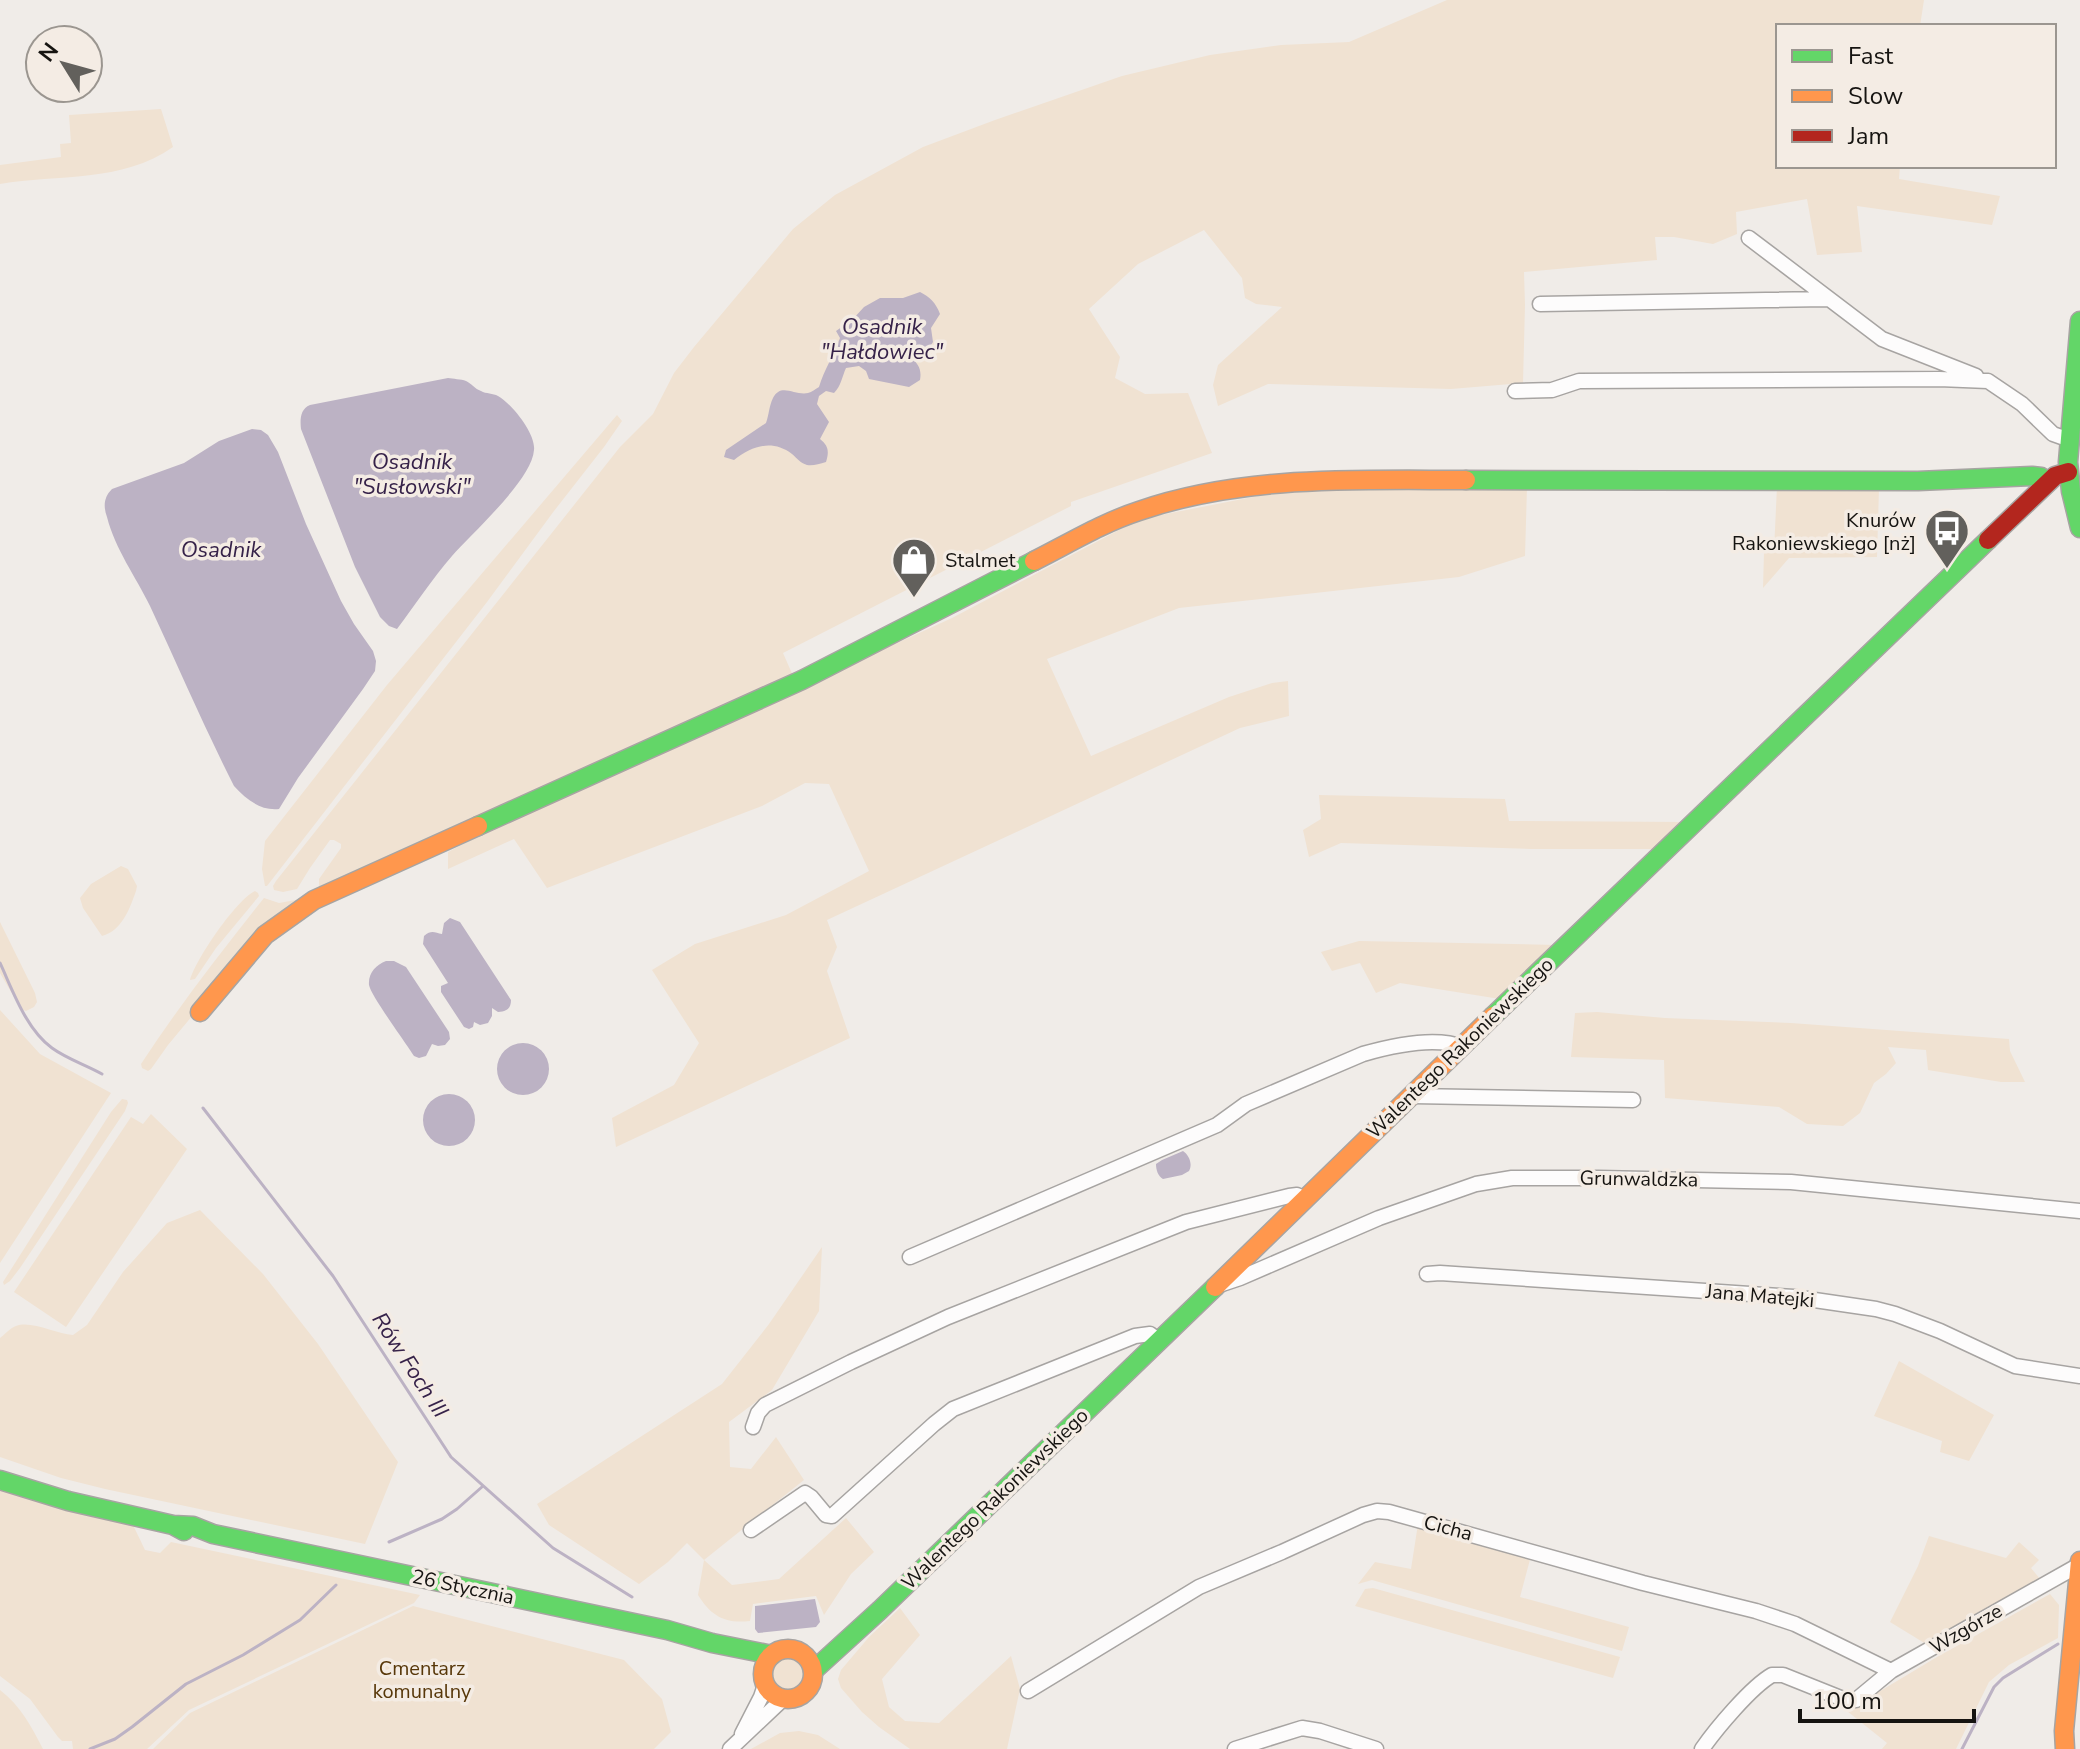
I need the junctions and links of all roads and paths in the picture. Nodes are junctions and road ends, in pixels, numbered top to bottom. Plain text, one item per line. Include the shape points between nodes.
1 (1749, 238) dead end
2 (1827, 299) junction
3 (1540, 304) dead end
4 (2080, 321) edge
5 (1988, 381) junction
6 (1515, 391) dead end
7 (2070, 440) junction
8 (2068, 472) junction
9 (2048, 482) junction
10 (2080, 528) edge
11 (200, 1012) dead end
12 (1462, 1047) junction
13 (1413, 1096) junction
14 (1633, 1100) dead end
15 (1305, 1199) junction
16 (2080, 1211) edge
17 (910, 1257) dead end
18 (1427, 1274) dead end
19 (1217, 1286) junction
20 (1159, 1341) junction
21 (2080, 1376) edge
22 (753, 1427) dead end
23 (0, 1480) edge
24 (751, 1530) dead end
25 (2079, 1569) edge
26 (856, 1630) junction
27 (712, 1643) junction
28 (802, 1653) junction
29 (772, 1655) junction
30 (813, 1671) junction
31 (1891, 1671) junction
32 (764, 1680) junction
33 (1028, 1691) dead end
34 (783, 1699) junction
35 (735, 1744) edge
36 (1235, 1749) edge
37 (1376, 1749) edge
38 (1702, 1749) edge
39 (2065, 1749) edge

1 - 2 street
2 - 3 street
2 - 5 street via 1882,339
4 - 7 street
5 - 6 street via 1579,381 1552,390
5 - 7 street via 2053,434
7 - 8 street
8 - 9 street, Walentego Rakoniewskiego
8 - 10 street
9 - 11 street via 2032,476 1270,483 1140,510 802,680 314,900 265,935
9 - 12 street, Walentego Rakoniewskiego
12 - 13 street, Walentego Rakoniewskiego
12 - 17 street via 1438,1041 1363,1054 1246,1104 1217,1125
13 - 14 street
13 - 15 street, Walentego Rakoniewskiego
15 - 19 street, Walentego Rakoniewskiego
15 - 22 street via 1289,1196 1186,1222 948,1317 765,1405
16 - 19 street, Grunwaldzka via 1791,1182 1512,1178 1476,1184 1379,1218
18 - 21 street, Jana Matejki via 1794,1297 1876,1309 2015,1366
19 - 20 street, Walentego Rakoniewskiego
20 - 24 street via 1150,1334 1135,1336 953,1409 832,1516 805,1493
20 - 26 street, Walentego Rakoniewskiego
23 - 27 street, 26 Stycznia via 199,1535
25 - 31 street, Wzgórze
25 - 39 street
26 - 28 street, Walentego Rakoniewskiego
26 - 30 street, Walentego Rakoniewskiego
27 - 29 street, 26 Stycznia
27 - 32 street, 26 Stycznia
28 - 29 street via 790,1649
28 - 30 street
29 - 32 street
30 - 34 street via 806,1692
31 - 33 street, Cicha via 1756,1611 1377,1511 1199,1587
31 - 38 street, Wzgórze via 1849,1700 1772,1675
32 - 34 street via 772,1694
32 - 35 street via 761,1697
34 - 35 street
36 - 37 street via 1302,1728

